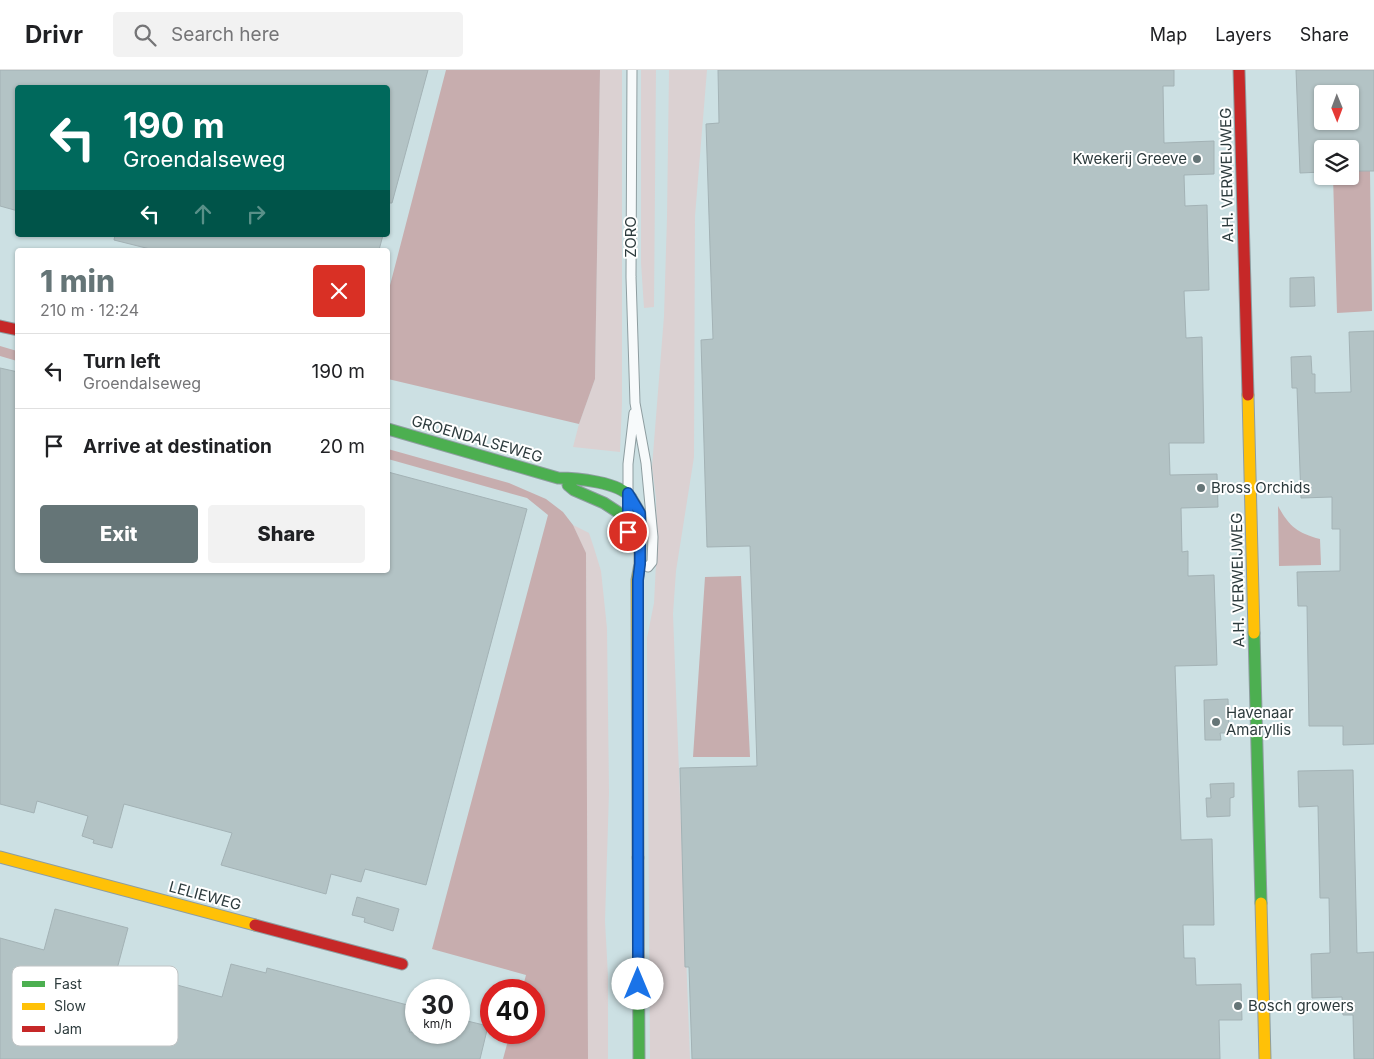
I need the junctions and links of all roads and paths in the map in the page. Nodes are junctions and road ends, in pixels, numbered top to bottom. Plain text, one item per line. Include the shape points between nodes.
1 (632, 70) edge
2 (1240, 70) edge
3 (0, 326) edge
4 (15, 329) edge
5 (635, 403) junction
6 (390, 430) edge
7 (558, 478) junction
8 (628, 493) junction
9 (628, 563) dead end
10 (638, 580) junction
11 (0, 857) edge
12 (402, 964) dead end
13 (639, 1059) edge
14 (1265, 1059) edge

1 - 5 lane, ZORO
2 - 14 street, A.H. VERWEIJWEG
3 - 4 street
5 - 8 lane, ZORO
5 - 10 lane, ZORO via 646,463 653,537 652,562
6 - 7 street, GROENDALSEWEG
7 - 8 street, GROENDALSEWEG via 579,478
7 - 8 street, GROENDALSEWEG via 624,516 628,536
8 - 10 street via 640,513
9 - 10 street
10 - 13 street
11 - 12 street, LELIEWEG

